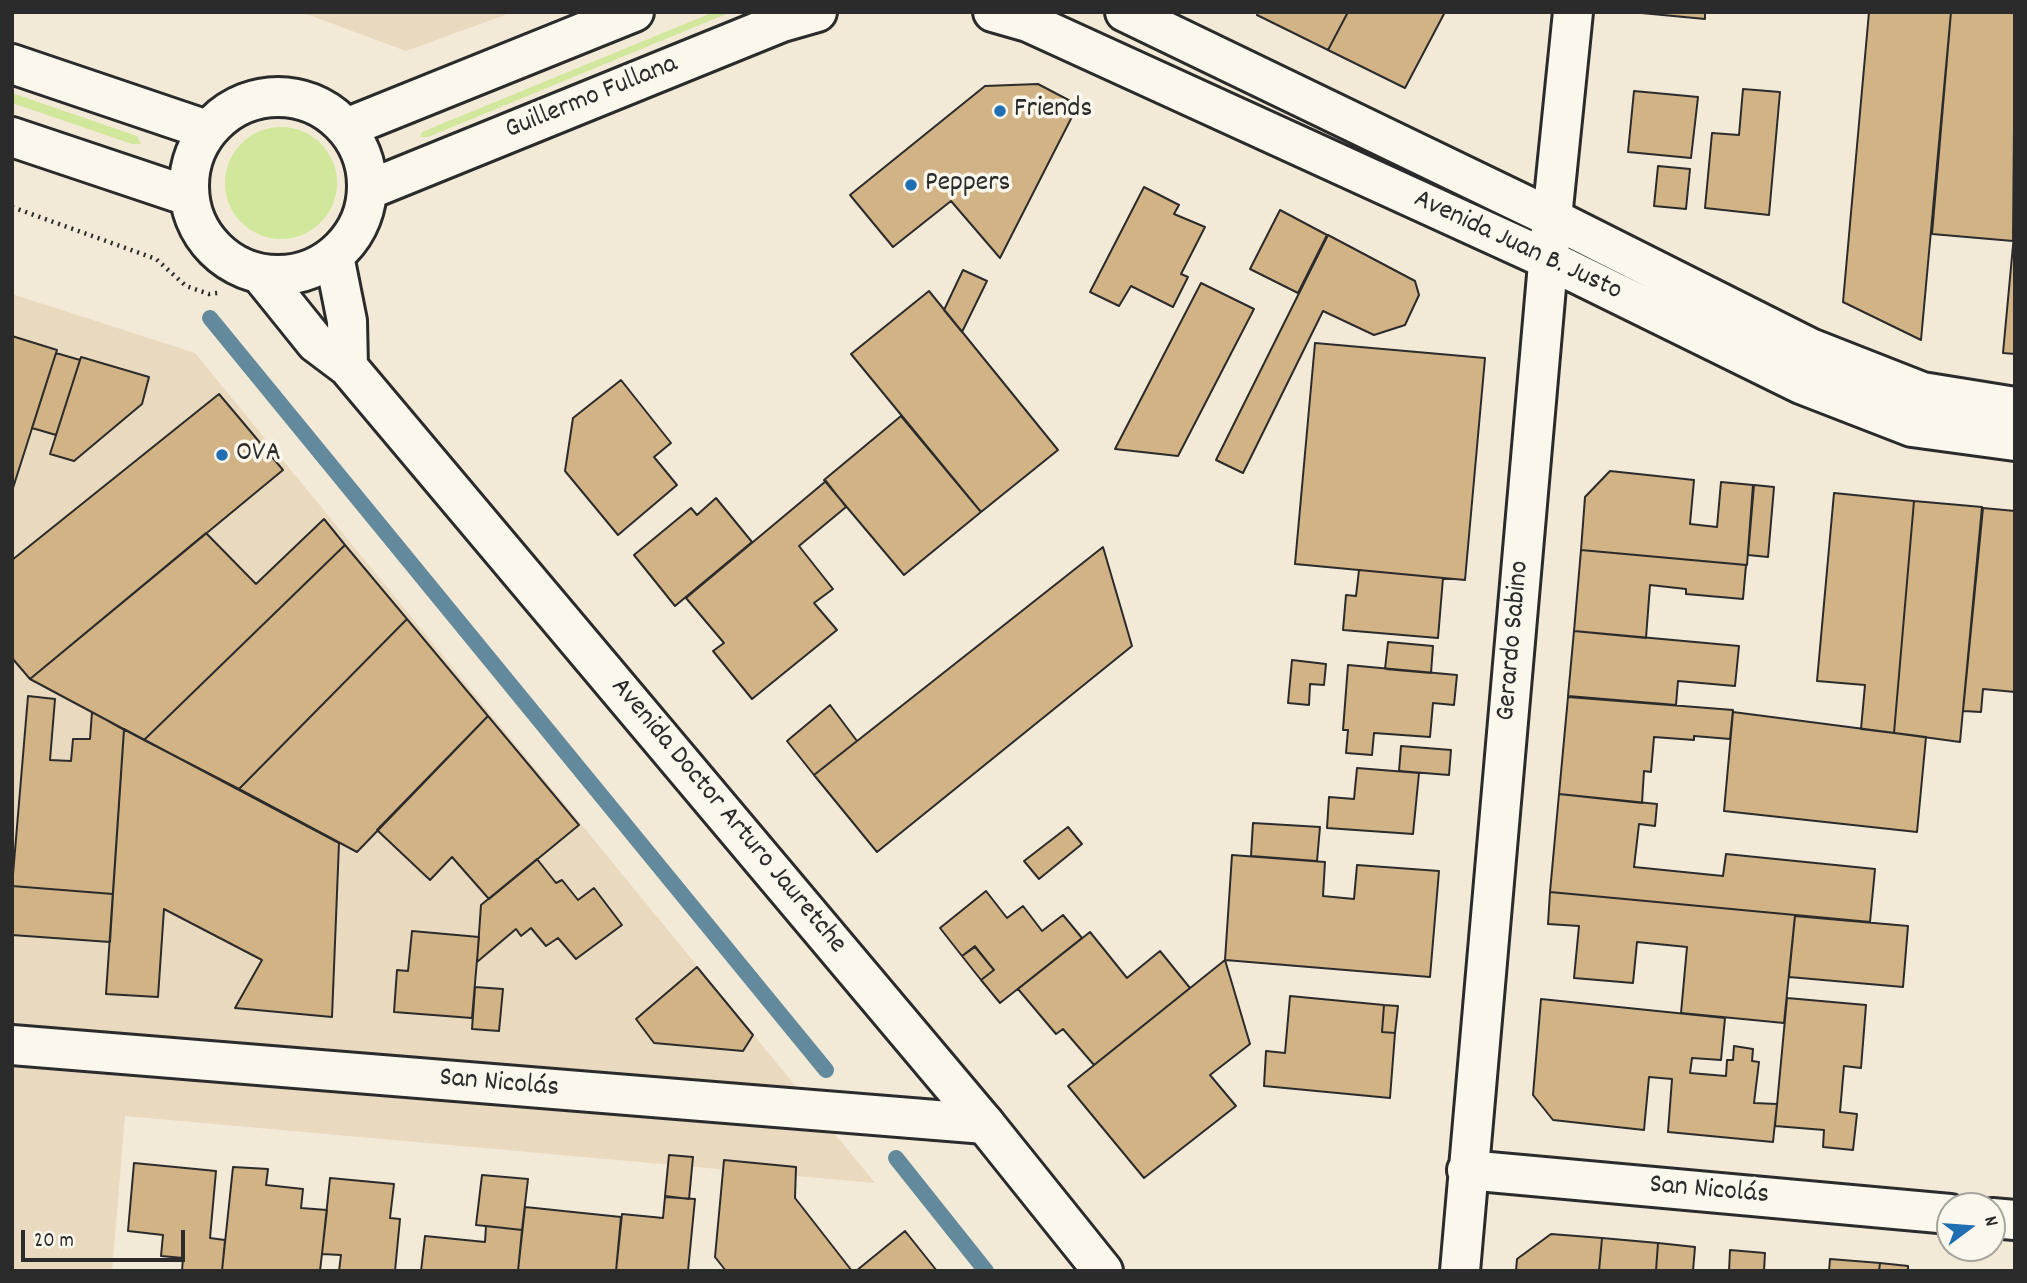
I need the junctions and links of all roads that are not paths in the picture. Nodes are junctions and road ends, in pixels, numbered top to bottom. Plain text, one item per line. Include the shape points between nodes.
1 (634, 12) edge
2 (817, 12) edge
3 (1125, 12) edge
4 (1573, 12) edge
5 (1011, 17) edge
6 (12, 64) edge
7 (346, 128) junction
8 (207, 131) junction
9 (12, 137) edge
10 (368, 190) junction
11 (188, 196) junction
12 (1552, 219) junction
13 (334, 256) junction
14 (1549, 260) junction
15 (262, 275) junction
16 (348, 367) junction
17 (2015, 407) edge
18 (2015, 441) edge
19 (12, 1045) edge
20 (985, 1124) junction
21 (1467, 1170) junction
22 (1936, 1213) edge
23 (1102, 1271) edge
24 (1460, 1271) edge

1 - 7 main road
2 - 10 main road, Guillermo Fullana via 782,22
3 - 12 main road, Avenida Juan B. Justo
4 - 12 main road, Gerardo Sabino
5 - 14 main road, Avenida Juan B. Justo
6 - 8 main road
7 - 8 main road, Avenida Doctor Arturo Jauretche via 322,108 292,97 260,98 230,109
7 - 10 main road, Avenida Doctor Arturo Jauretche via 363,158
8 - 11 main road, Avenida Doctor Arturo Jauretche via 191,161
9 - 11 main road
10 - 13 main road, Avenida Doctor Arturo Jauretche via 361,219
11 - 15 main road, Avenida Doctor Arturo Jauretche via 196,223 212,247 234,265
12 - 14 main road, Gerardo Sabino
12 - 17 main road, Avenida Juan B. Justo via 1810,348 1922,392
13 - 15 main road, Avenida Doctor Arturo Jauretche via 293,275
13 - 16 main road via 347,321
14 - 18 main road, Avenida Juan B. Justo via 1801,384 1912,427
14 - 21 main road, Gerardo Sabino
15 - 16 main road, Avenida Doctor Arturo Jauretche via 316,343
16 - 20 main road, Avenida Doctor Arturo Jauretche
19 - 20 main road, San Nicolás
20 - 23 main road, Avenida Doctor Arturo Jauretche
21 - 22 main road, San Nicolás
21 - 24 main road, Gerardo Sabino

